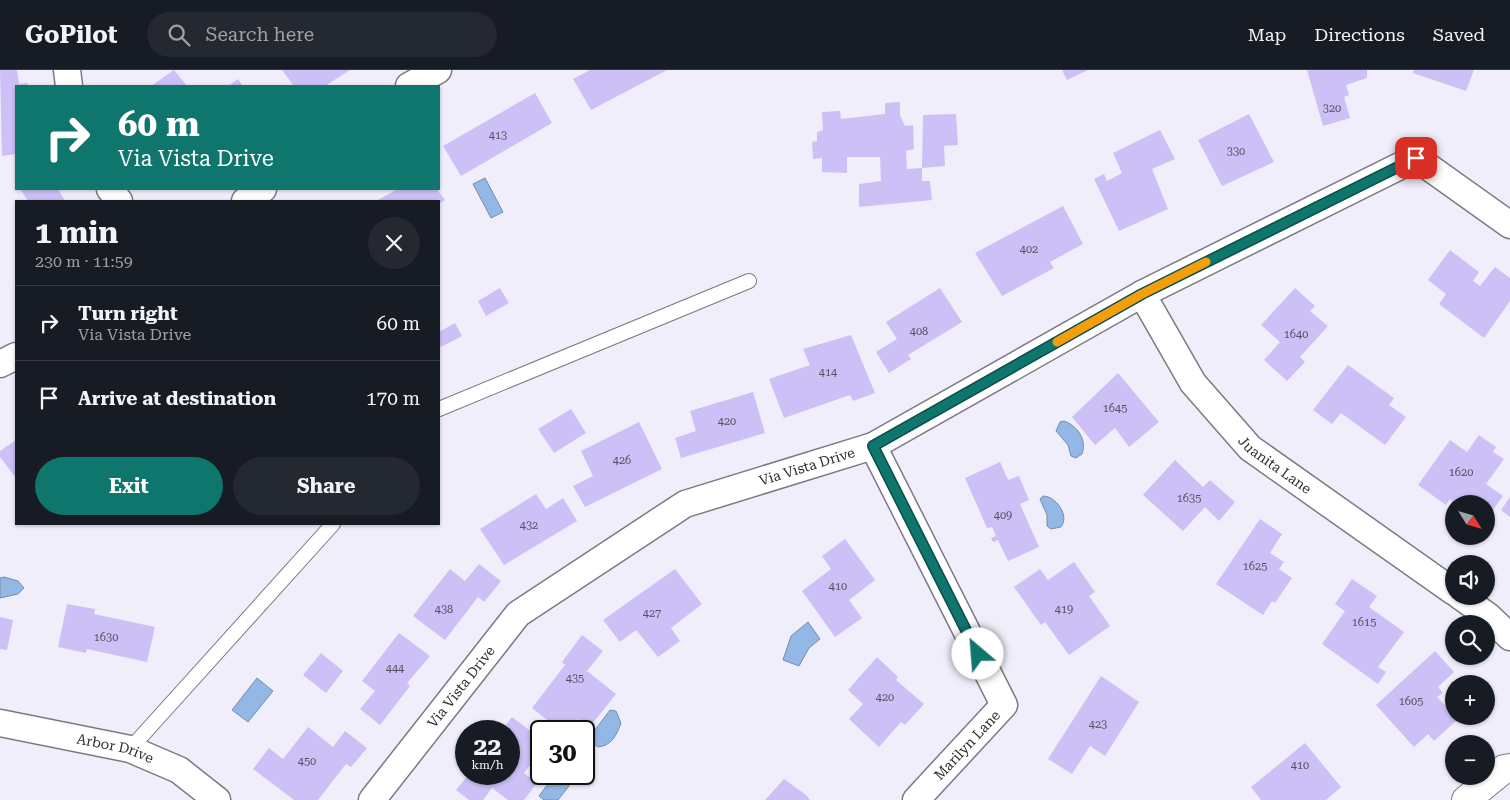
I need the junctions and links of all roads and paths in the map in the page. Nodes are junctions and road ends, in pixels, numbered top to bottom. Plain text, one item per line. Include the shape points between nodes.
1 (68, 70) edge
2 (438, 70) edge
3 (69, 85) edge
4 (411, 85) edge
5 (262, 190) edge
6 (246, 200) edge
7 (1510, 225) edge
8 (749, 281) dead end
9 (1142, 294) junction
10 (15, 356) edge
11 (0, 364) edge
12 (440, 409) edge
13 (873, 446) junction
14 (332, 525) edge
15 (1445, 586) edge
16 (1473, 605) edge
17 (1510, 637) edge
18 (0, 723) edge
19 (130, 748) junction
20 (1510, 768) edge
21 (217, 800) edge
22 (372, 800) edge
23 (916, 800) edge
24 (1466, 800) edge

1 - 3 street
2 - 4 street
5 - 6 street
7 - 9 street, Via Vista Drive via 1416,158
8 - 12 lane
9 - 13 street, Via Vista Drive
9 - 15 street, Juanita Lane via 1193,383 1250,448
10 - 11 street
13 - 22 street, Via Vista Drive via 685,504 518,614
13 - 23 street, Marilyn Lane via 1004,705
14 - 19 lane
16 - 17 street
18 - 19 street, Arbor Drive
19 - 21 street, Arbor Drive via 179,770
20 - 24 street via 1504,769

